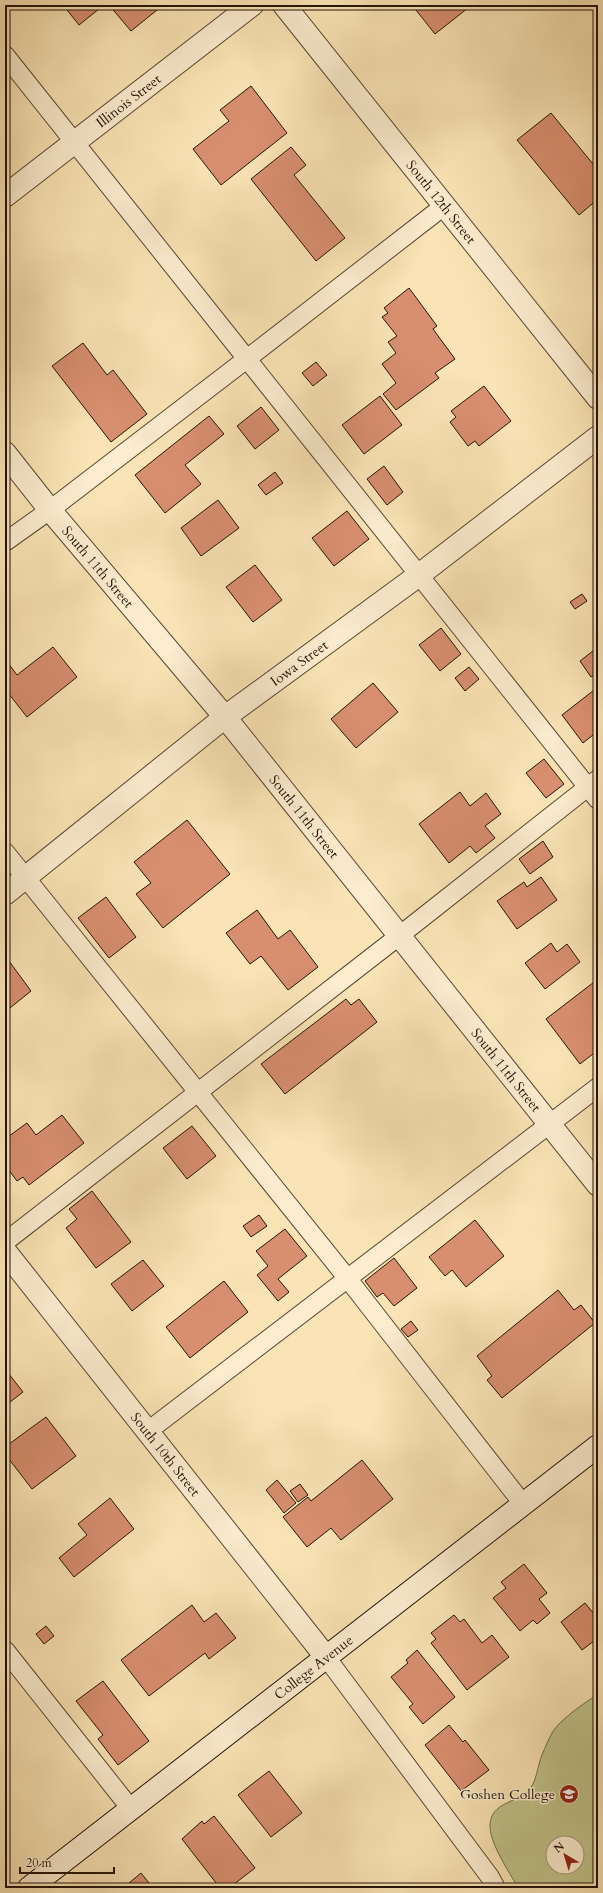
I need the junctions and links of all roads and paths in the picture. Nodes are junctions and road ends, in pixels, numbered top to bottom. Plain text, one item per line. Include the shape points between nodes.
1 (252, 5) edge
2 (284, 5) edge
3 (5, 55) edge
4 (75, 142) junction
5 (5, 196) edge
6 (444, 206) junction
7 (248, 358) junction
8 (598, 398) edge
9 (598, 437) edge
10 (5, 453) edge
11 (50, 510) junction
12 (5, 542) edge
13 (419, 575) junction
14 (225, 717) junction
15 (594, 788) edge
16 (5, 852) edge
17 (26, 877) junction
18 (5, 894) edge
19 (399, 936) junction
20 (598, 1087) edge
21 (198, 1091) junction
22 (550, 1125) junction
23 (598, 1185) edge
24 (5, 1242) edge
25 (5, 1251) edge
26 (348, 1279) junction
27 (148, 1431) junction
28 (598, 1446) edge
29 (523, 1504) junction
30 (5, 1650) edge
31 (326, 1657) junction
32 (131, 1809) junction
33 (29, 1888) edge
34 (496, 1888) edge

1 - 4 street, Illinois Street
2 - 6 street, South 12th Street
3 - 4 lane
4 - 5 street, Illinois Street
4 - 7 lane
6 - 7 lane
6 - 8 street, South 12th Street
7 - 11 lane
7 - 13 lane
9 - 13 street, Iowa Street
10 - 11 street, South 11th Street
11 - 12 lane
11 - 14 street, South 11th Street
13 - 14 street, Iowa Street
13 - 15 lane
14 - 17 street, Iowa Street
14 - 19 street, South 11th Street
15 - 19 lane
16 - 17 lane
17 - 18 street, Iowa Street
17 - 21 lane
19 - 21 lane
19 - 22 street, South 11th Street
20 - 22 lane
21 - 24 lane
21 - 26 lane
22 - 23 street, South 11th Street
22 - 26 lane
25 - 27 street, South 10th Street
26 - 27 lane
26 - 29 lane
27 - 31 street, South 10th Street
28 - 29 street, College Avenue
29 - 31 street, College Avenue
30 - 32 lane
31 - 32 street, College Avenue
31 - 34 lane
32 - 33 street, College Avenue

